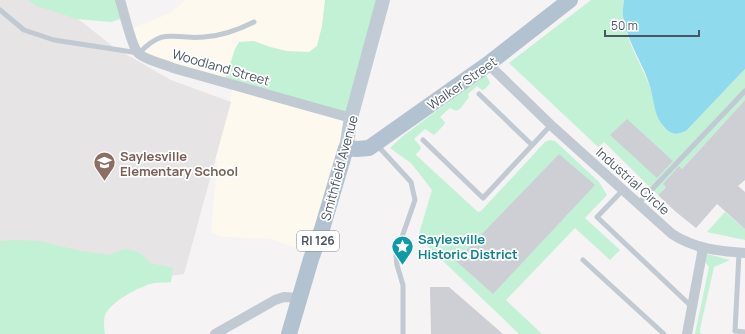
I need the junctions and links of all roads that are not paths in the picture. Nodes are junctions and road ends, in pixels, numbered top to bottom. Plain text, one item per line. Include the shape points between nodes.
1 (120, 0) edge
2 (383, 0) edge
3 (570, 0) edge
4 (0, 10) edge
5 (254, 22) dead end
6 (138, 53) junction
7 (488, 64) junction
8 (745, 91) edge
9 (479, 94) dead end
10 (351, 118) junction
11 (551, 125) junction
12 (423, 140) dead end
13 (375, 143) junction
14 (532, 146) junction
15 (346, 148) junction
16 (623, 190) junction
17 (638, 204) junction
18 (703, 248) junction
19 (742, 253) edge
20 (583, 260) dead end
21 (299, 298) junction
22 (692, 307) junction
23 (745, 332) edge
24 (215, 334) edge
25 (289, 334) edge
26 (403, 334) edge
27 (664, 334) edge
28 (687, 334) edge

1 - 6 street
2 - 10 main road, Smithfield Avenue / RI 126
3 - 7 main road, Walker Street
4 - 6 lane via 24,30 54,40
5 - 6 lane via 220,36 160,37
6 - 10 street, Woodland Street via 173,68
7 - 11 street, Industrial Circle
7 - 13 main road, Walker Street
8 - 17 lane
9 - 14 lane
10 - 15 main road, Smithfield Avenue / RI 126
11 - 14 lane
11 - 16 street, Industrial Circle
12 - 14 lane via 483,198
13 - 15 main road, Walker Street via 369,148
13 - 26 lane via 411,182 415,200 396,254 403,285
15 - 21 main road, Smithfield Avenue / RI 126
16 - 17 street, Industrial Circle
16 - 22 lane via 597,217
17 - 18 street, Industrial Circle via 672,234
18 - 19 street, Industrial Circle
18 - 22 street
19 - 23 lane via 735,331
20 - 27 lane
21 - 24 street via 284,297 275,300
21 - 25 main road, Smithfield Avenue / RI 126
22 - 28 street

